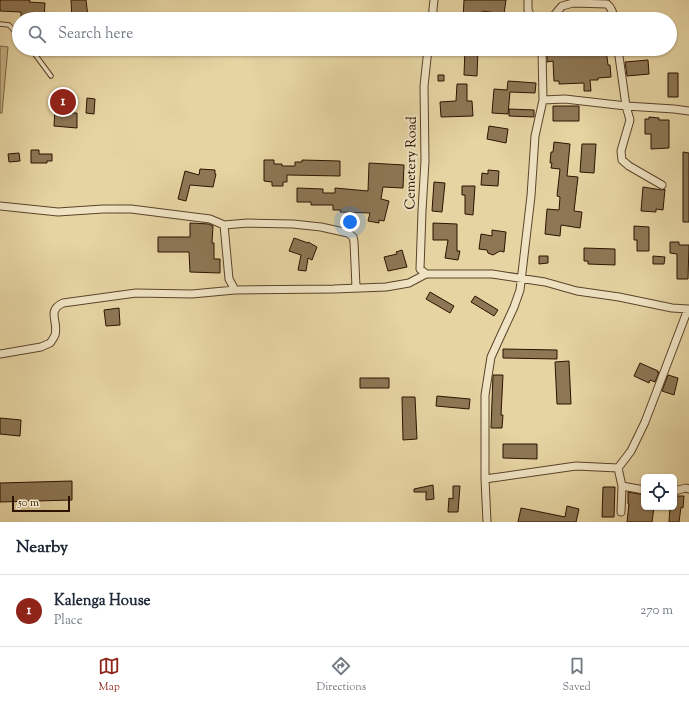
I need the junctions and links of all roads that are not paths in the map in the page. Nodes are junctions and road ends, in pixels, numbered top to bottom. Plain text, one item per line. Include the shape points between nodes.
1 (434, 0) edge
2 (528, 0) edge
3 (433, 12) edge
4 (529, 12) edge
5 (557, 12) edge
6 (613, 12) edge
7 (0, 24) edge
8 (12, 28) edge
9 (36, 56) edge
10 (427, 56) edge
11 (542, 56) edge
12 (619, 56) edge
13 (51, 76) dead end
14 (543, 100) junction
15 (626, 106) junction
16 (689, 111) edge
17 (662, 185) dead end
18 (0, 206) edge
19 (224, 225) junction
20 (426, 274) junction
21 (522, 279) junction
22 (356, 287) junction
23 (235, 290) junction
24 (688, 308) edge
25 (0, 354) edge
26 (618, 468) junction
27 (485, 479) junction
28 (622, 486) junction
29 (641, 489) edge
30 (677, 490) edge
31 (689, 490) edge
32 (621, 512) dead end
33 (487, 522) edge

1 - 3 street
2 - 4 street
5 - 6 street via 562,6 573,3 606,4
7 - 8 lane via 9,25
9 - 13 lane
10 - 20 street, Cemetery Road via 424,86 426,161 420,269
11 - 14 street
12 - 15 street
14 - 15 street via 565,99
14 - 21 street via 535,136
15 - 16 street
15 - 17 street via 630,120 621,152 622,160
18 - 19 street via 58,212 131,209 210,219
19 - 22 street via 293,224 348,232 354,242
19 - 23 street via 229,279
20 - 21 street via 492,274
20 - 22 street via 409,283 386,287
21 - 24 street via 672,308
21 - 27 street via 514,307 491,357 485,395
22 - 23 street
23 - 25 street via 192,294 136,293 63,303 56,306 54,311 55,334 50,343
24 - 26 street via 645,422 631,451
26 - 27 street via 576,466
26 - 28 street
27 - 33 street
28 - 29 street
28 - 32 street
30 - 31 street via 686,488

